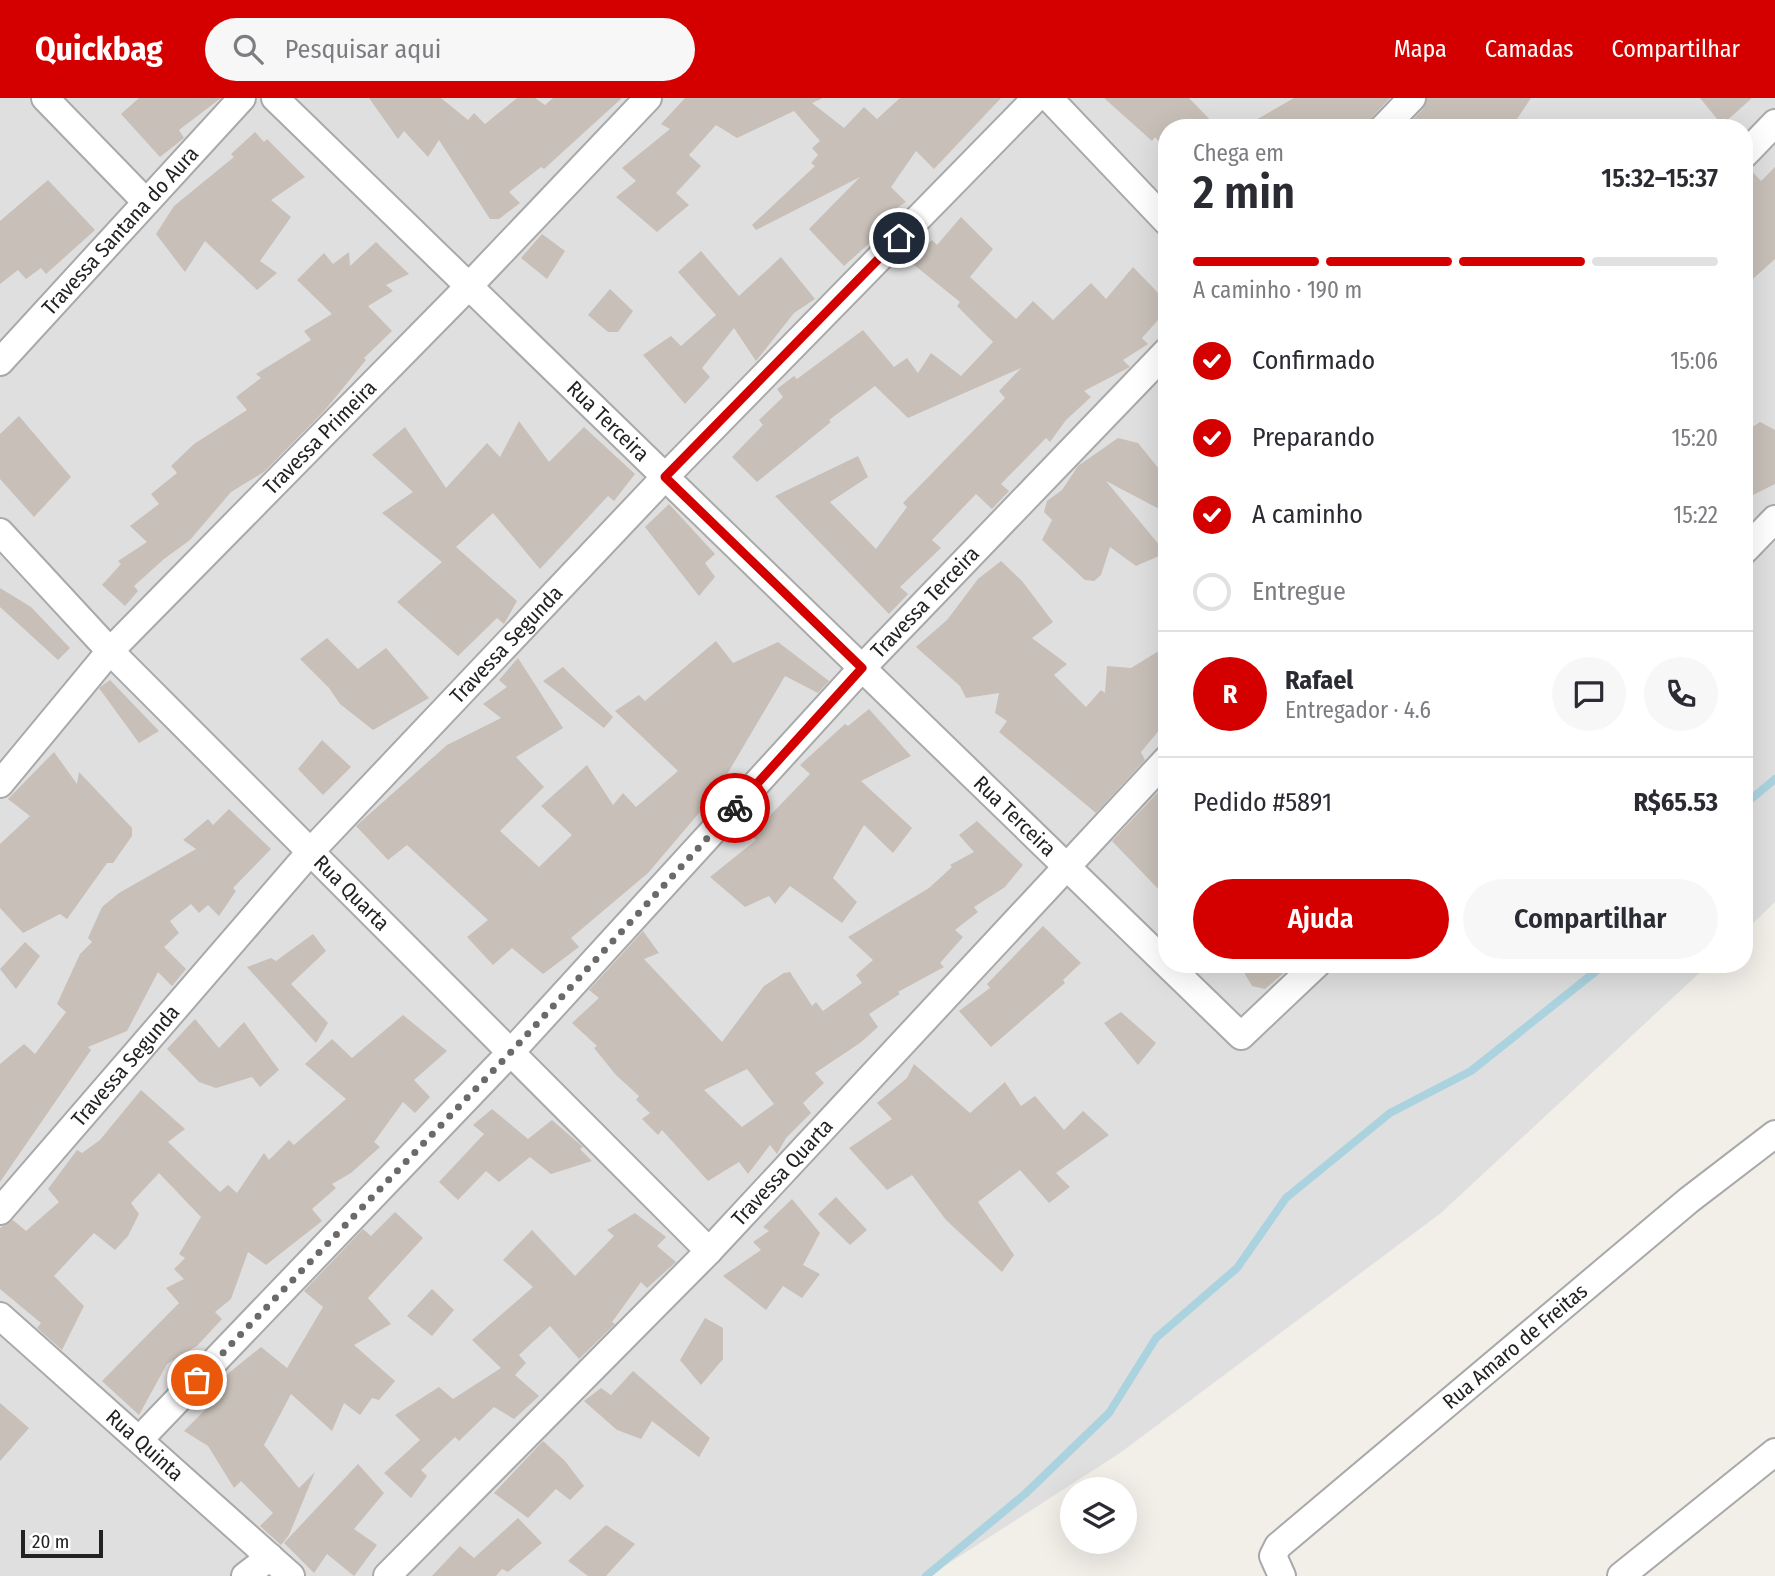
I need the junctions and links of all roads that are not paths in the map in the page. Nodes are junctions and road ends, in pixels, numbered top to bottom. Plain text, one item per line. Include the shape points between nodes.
1 (46, 98) edge
2 (242, 98) edge
3 (275, 98) edge
4 (648, 98) edge
5 (1035, 98) edge
6 (1049, 98) edge
7 (1412, 98) edge
8 (1392, 119) edge
9 (1775, 123) edge
10 (1753, 146) edge
11 (146, 202) junction
12 (1158, 213) edge
13 (469, 286) junction
14 (1158, 360) edge
15 (0, 362) edge
16 (665, 477) junction
17 (1775, 519) edge
18 (0, 532) edge
19 (1753, 542) edge
20 (110, 651) junction
21 (862, 668) junction
22 (1158, 769) edge
23 (0, 784) edge
24 (311, 851) junction
25 (1066, 866) junction
26 (1158, 955) edge
27 (1176, 973) edge
28 (1308, 973) edge
29 (512, 1051) junction
30 (1775, 1134) edge
31 (0, 1211) edge
32 (709, 1251) junction
33 (0, 1315) edge
34 (141, 1438) junction
35 (1775, 1452) edge
36 (270, 1557) junction
37 (1281, 1574) edge
38 (246, 1576) edge
39 (291, 1576) edge
40 (387, 1576) edge
41 (1621, 1576) edge

1 - 11 street
2 - 11 street, Travessa Santana do Aura
3 - 13 street, Rua Terceira
4 - 13 street, Travessa Primeira
5 - 16 street, Travessa Segunda
6 - 12 street
7 - 8 street
9 - 10 street
11 - 15 street, Travessa Santana do Aura
13 - 16 street, Rua Terceira
13 - 20 street, Travessa Primeira
14 - 21 street, Travessa Terceira
16 - 21 street, Rua Terceira
16 - 24 street, Travessa Segunda
17 - 19 street
18 - 20 street, Rua Quarta
20 - 23 street, Travessa Primeira
20 - 24 street, Rua Quarta
21 - 25 street, Rua Terceira
21 - 29 street, Travessa Terceira
22 - 25 street, Travessa Quarta
24 - 29 street, Rua Quarta
24 - 31 street, Travessa Segunda
25 - 26 street, Rua Terceira
25 - 32 street, Travessa Quarta
27 - 28 street, Rua Terceira via 1241,1036
29 - 32 street, Rua Quarta
29 - 34 street, Travessa Terceira
30 - 37 street, Rua Amaro de Freitas via 1679,1209 1278,1546 1273,1556
32 - 40 street, Travessa Quarta
33 - 34 street, Rua Quinta
34 - 36 street, Rua Quinta
35 - 41 street
36 - 38 street
36 - 39 street, Rua Quinta

